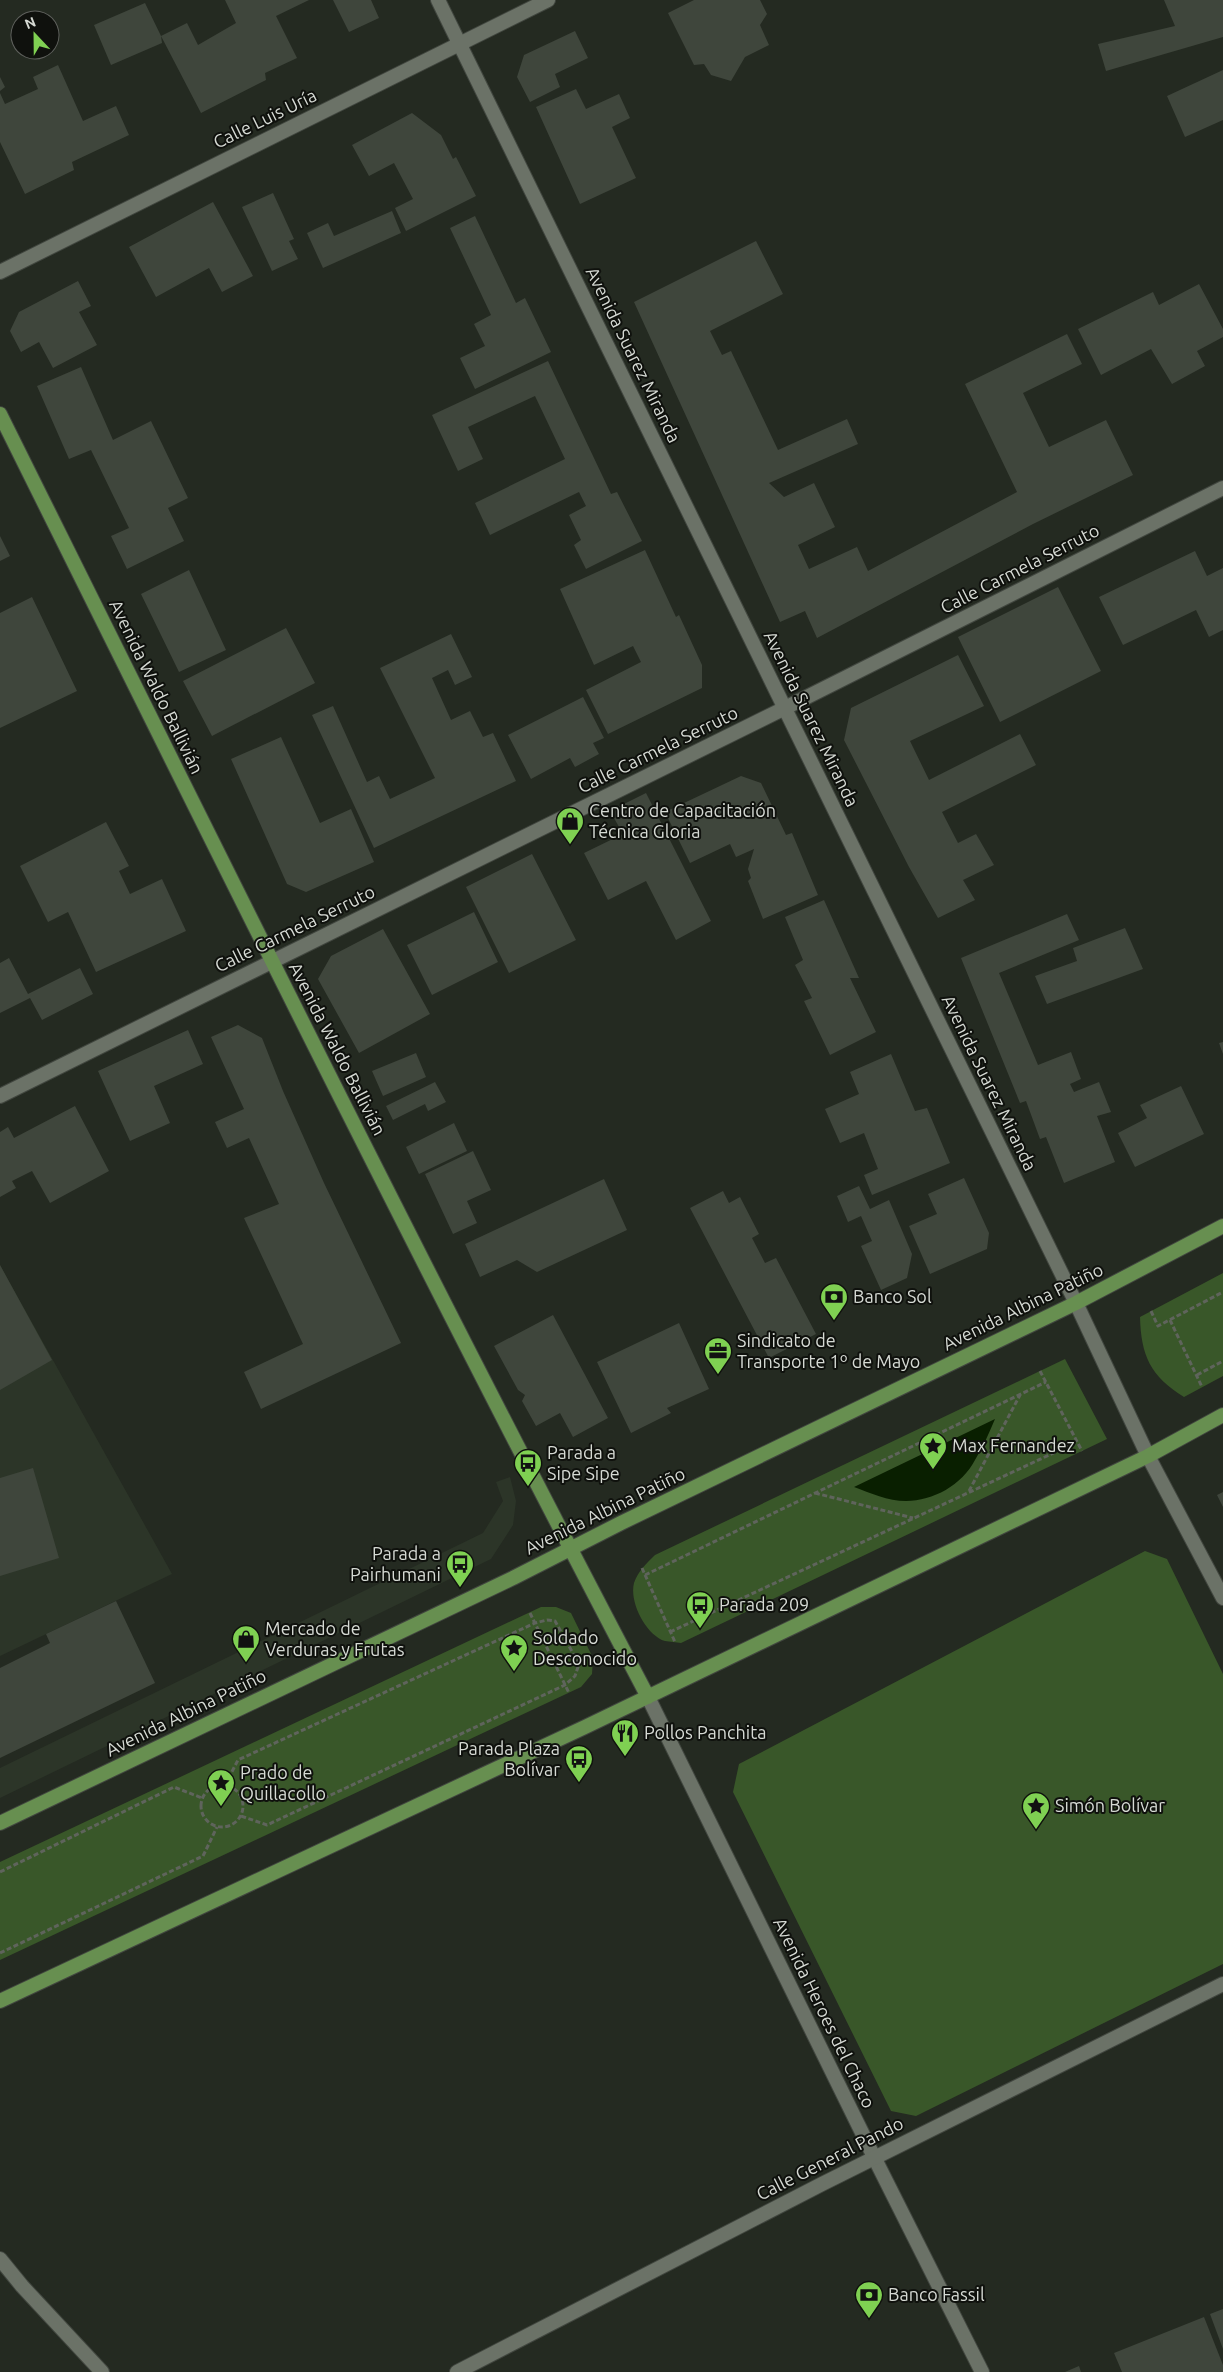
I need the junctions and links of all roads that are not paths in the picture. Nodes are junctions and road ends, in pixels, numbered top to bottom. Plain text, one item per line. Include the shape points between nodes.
1 (438, 0) edge
2 (548, 0) edge
3 (459, 43) junction
4 (0, 272) edge
5 (0, 414) edge
6 (1223, 488) edge
7 (785, 708) junction
8 (272, 962) junction
9 (0, 1096) edge
10 (1223, 1226) edge
11 (1076, 1304) junction
12 (1223, 1415) edge
13 (1148, 1456) junction
14 (570, 1548) junction
15 (1223, 1598) edge
16 (648, 1697) junction
17 (0, 1823) edge
18 (1223, 1984) edge
19 (0, 2001) edge
20 (874, 2158) junction
21 (0, 2259) edge
22 (102, 2372) edge
23 (457, 2372) edge
24 (982, 2372) edge

1 - 3 street, Avenida Suarez Miranda
2 - 3 street, Calle Luis Uría
3 - 4 street, Calle Luis Uría
3 - 7 street, Avenida Suarez Miranda
5 - 8 main road, Avenida Waldo Ballivián
6 - 7 street, Calle Carmela Serruto
7 - 8 street, Calle Carmela Serruto
7 - 11 street, Avenida Suarez Miranda
8 - 9 street, Calle Carmela Serruto
8 - 14 main road, Avenida Waldo Ballivián
10 - 11 main road, Avenida Albina Patiño
11 - 13 street, Avenida Suarez Miranda
11 - 14 main road, Avenida Albina Patiño
12 - 13 main road
13 - 15 street, Avenida Suarez Miranda
13 - 16 main road
14 - 16 main road, Avenida Waldo Ballivián
14 - 17 main road, Avenida Albina Patiño
16 - 19 main road
16 - 20 street, Avenida Heroes del Chaco
18 - 20 street, Calle General Pando
20 - 23 street, Calle General Pando
20 - 24 street, Avenida Heroes del Chaco
21 - 22 street

